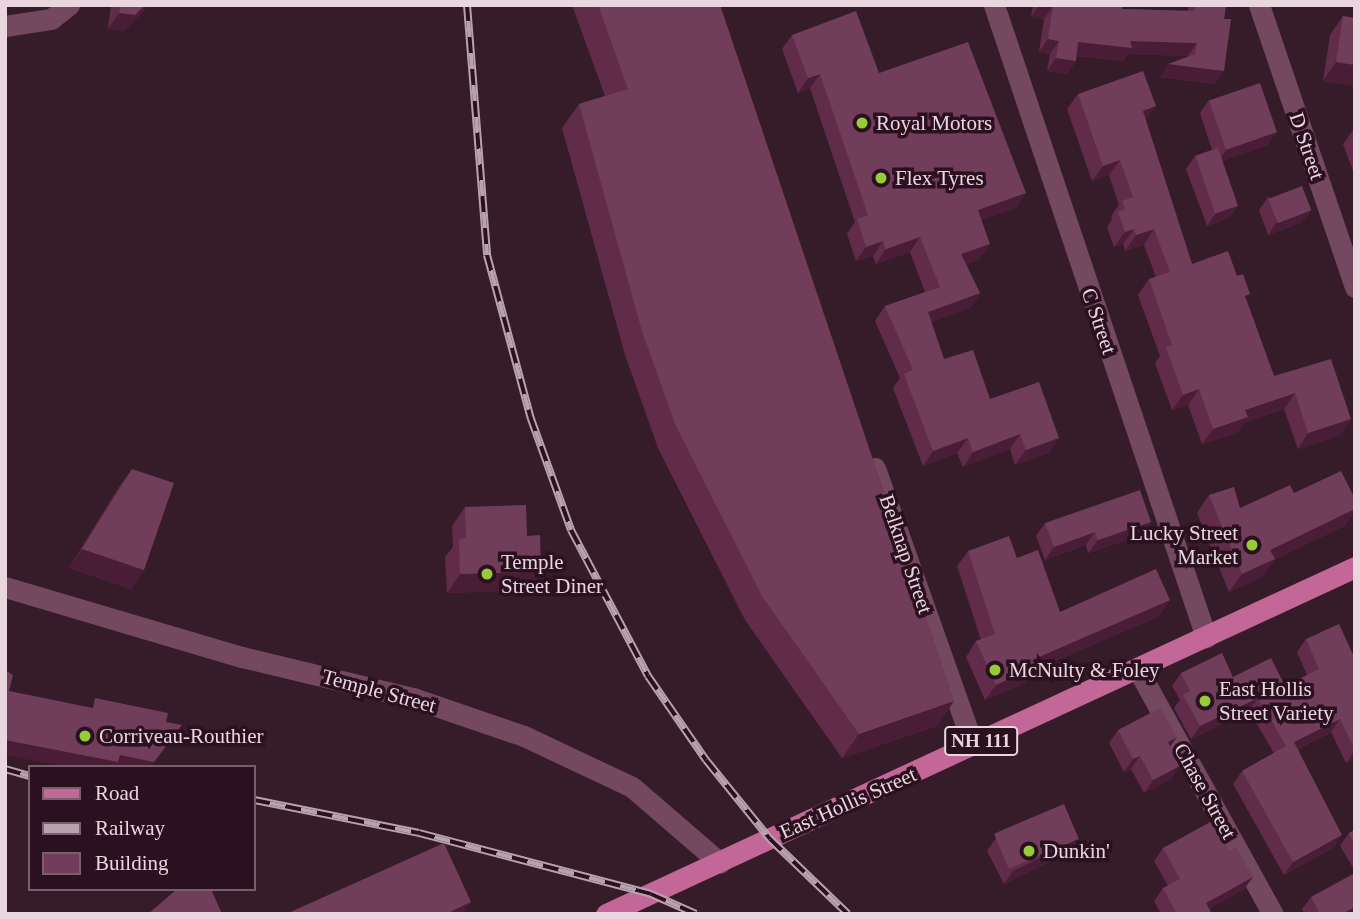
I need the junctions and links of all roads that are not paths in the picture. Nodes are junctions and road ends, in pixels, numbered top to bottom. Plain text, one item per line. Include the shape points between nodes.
1 (69, 5) edge
2 (994, 5) edge
3 (1259, 5) edge
4 (5, 26) edge
5 (1355, 287) edge
6 (867, 444) edge
7 (1355, 567) edge
8 (5, 587) edge
9 (1206, 637) junction
10 (1138, 668) junction
11 (973, 745) junction
12 (720, 863) junction
13 (606, 914) edge
14 (1273, 914) edge

1 - 4 street via 51,19
2 - 9 street, C Street
3 - 5 street, D Street
6 - 11 street, Belknap Street
7 - 9 main road, East Hollis Street / NH 111
8 - 12 street, Temple Street via 242,657 413,698 524,736 632,787
9 - 10 main road, East Hollis Street / NH 111
10 - 11 main road, East Hollis Street / NH 111
10 - 14 street, Chase Street
11 - 12 main road, East Hollis Street / NH 111
12 - 13 main road, East Hollis Street / NH 111

